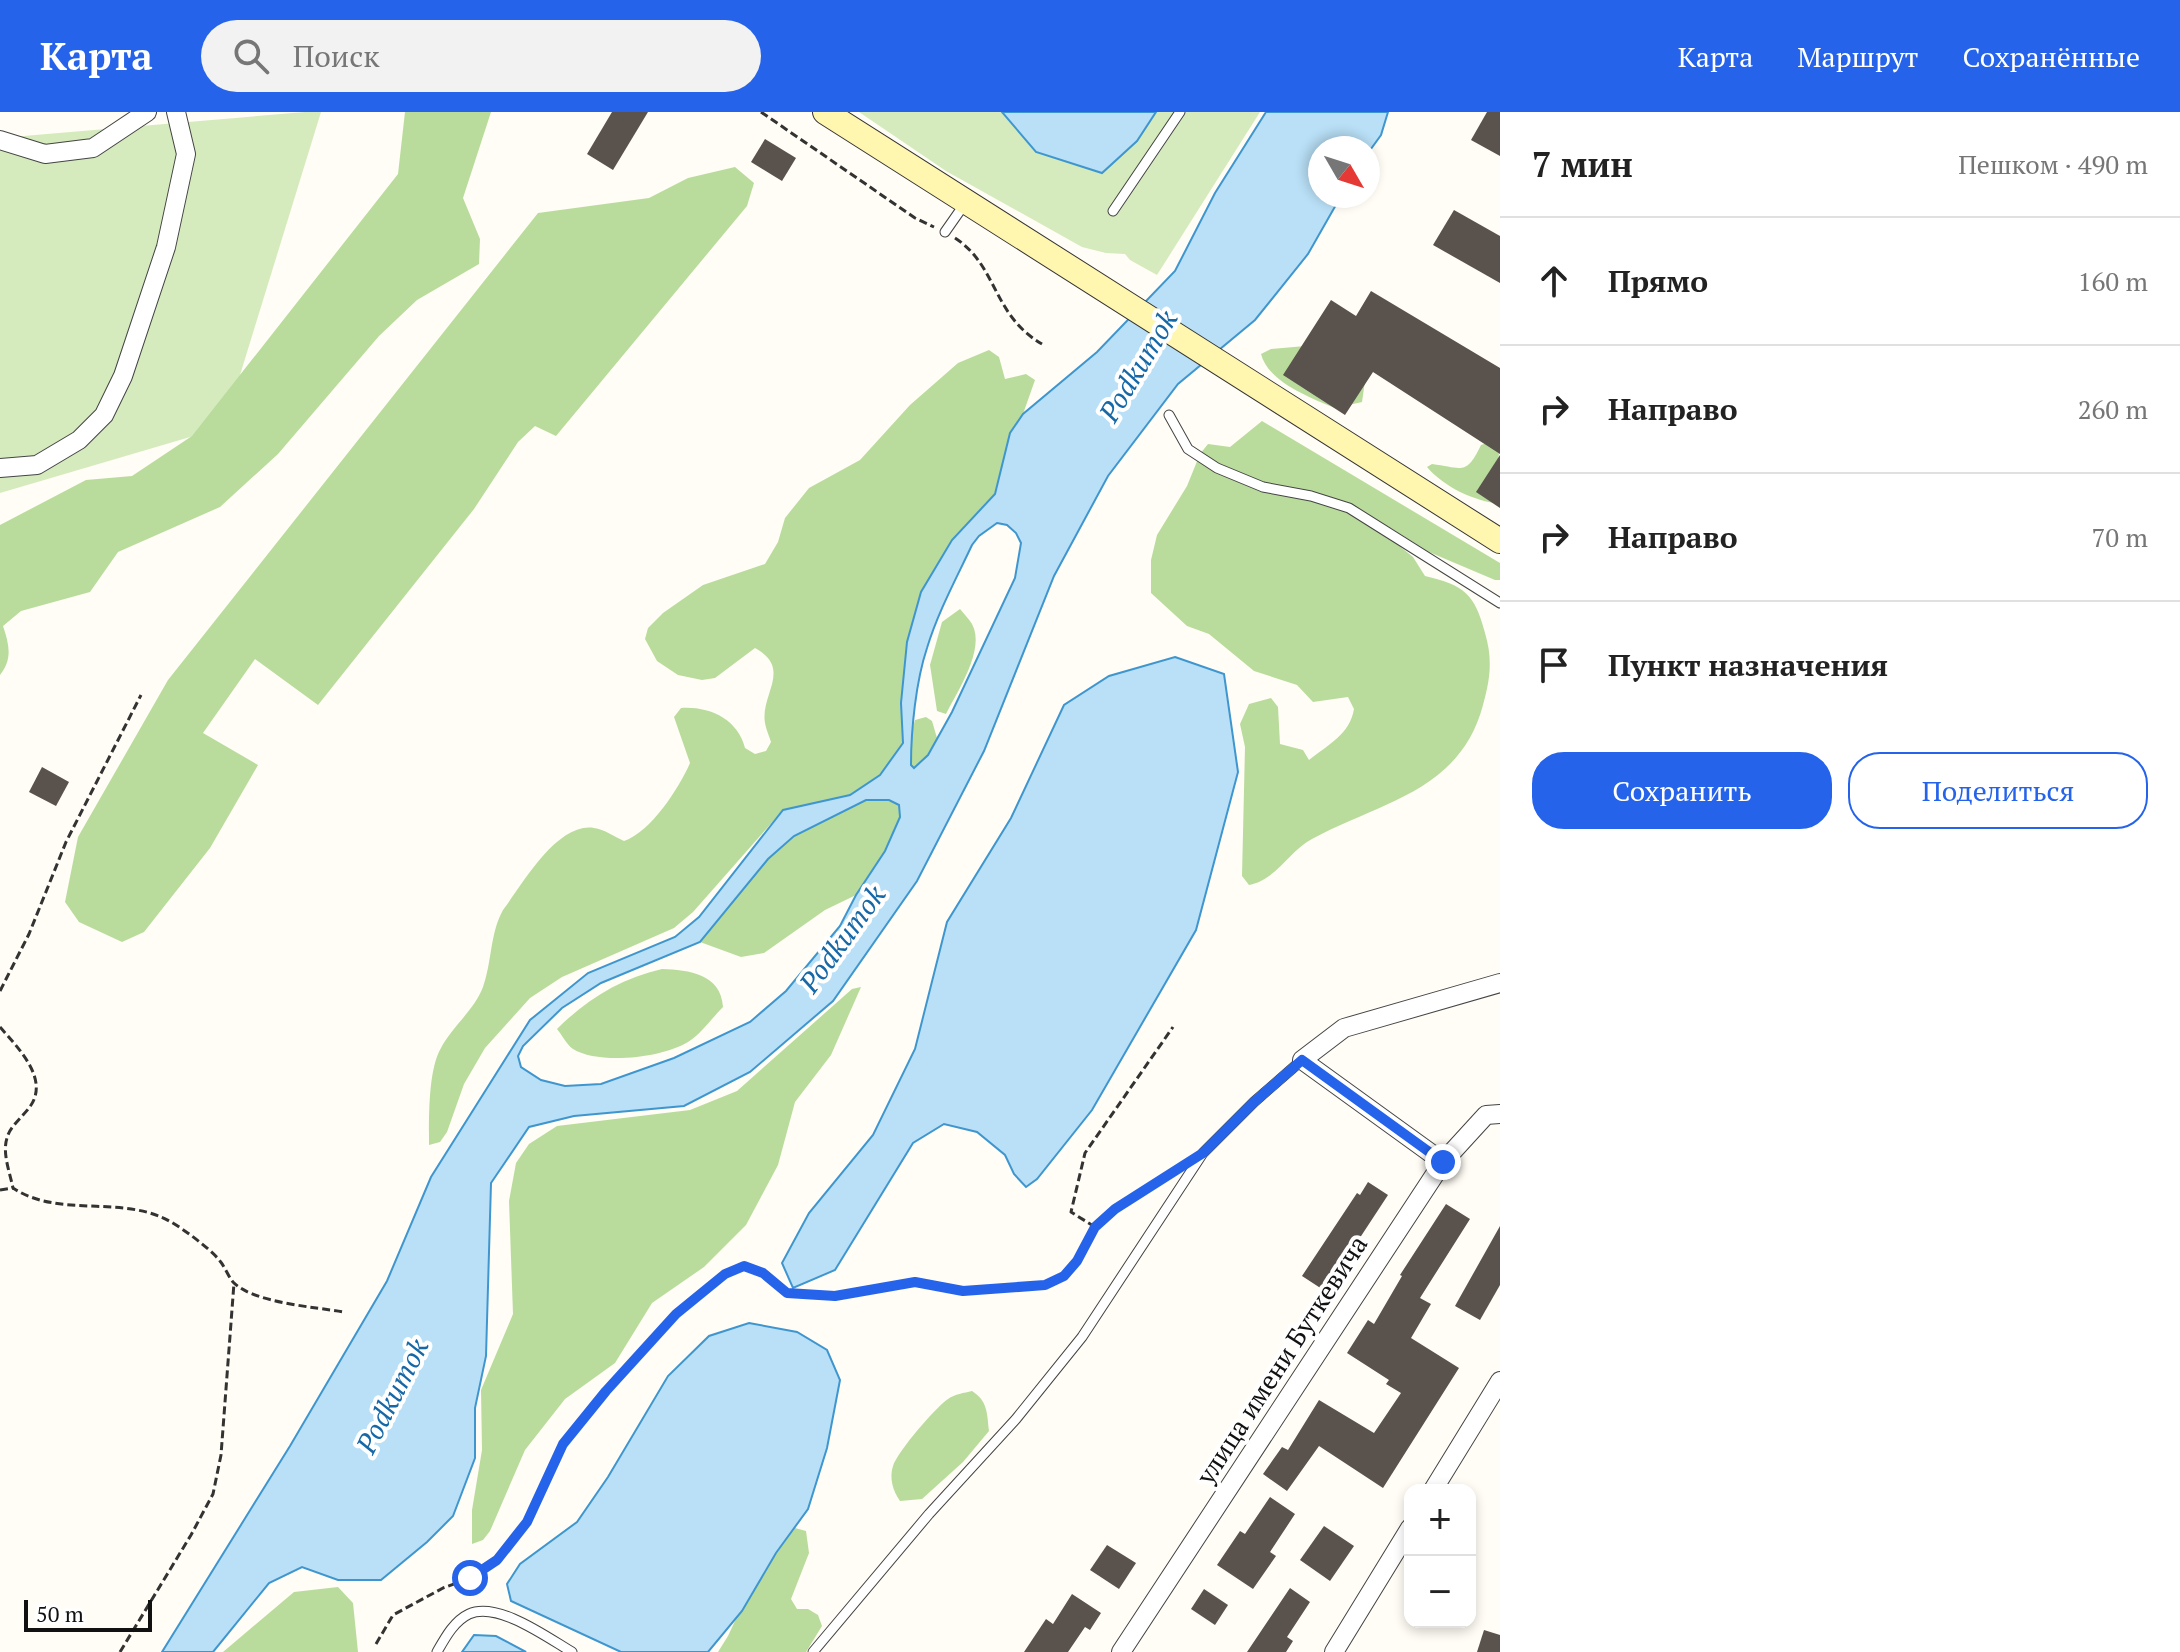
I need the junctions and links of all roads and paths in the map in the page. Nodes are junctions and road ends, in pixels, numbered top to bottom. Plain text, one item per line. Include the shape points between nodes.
1 (147, 112) edge
2 (176, 112) edge
3 (761, 112) edge
4 (825, 112) edge
5 (1180, 112) edge
6 (0, 140) edge
7 (966, 202) junction
8 (1113, 211) dead end
9 (945, 232) junction
10 (1042, 344) dead end
11 (1169, 415) dead end
12 (0, 468) edge
13 (1500, 541) edge
14 (1500, 603) edge
15 (141, 695) dead end
16 (1500, 983) edge
17 (0, 991) edge
18 (0, 1027) edge
19 (1173, 1027) dead end
20 (1302, 1060) junction
21 (1500, 1114) edge
22 (1203, 1153) junction
23 (1443, 1162) junction
24 (13, 1188) junction
25 (0, 1190) edge
26 (1095, 1227) junction
27 (234, 1283) junction
28 (344, 1312) dead end
29 (1500, 1381) edge
30 (1437, 1484) edge
31 (1404, 1538) edge
32 (376, 1644) dead end
33 (120, 1652) edge
34 (437, 1652) edge
35 (572, 1652) edge
36 (813, 1652) edge
37 (1121, 1652) edge
38 (1334, 1652) edge

1 - 6 street via 93,148 45,154
2 - 12 street via 186,154 166,247 123,376 104,415 79,440 37,465
3 - 9 path via 915,218
4 - 7 street
5 - 8 lane
7 - 9 lane
7 - 13 street
9 - 10 path via 970,248 1004,310 1024,334
11 - 14 lane via 1188,449 1217,468 1263,487 1349,508
15 - 17 path via 66,842
16 - 20 street via 1344,1028
18 - 24 path via 22,1052 37,1088 33,1102 7,1136
19 - 26 path via 1085,1153 1071,1212
20 - 22 lane
20 - 23 street
21 - 23 street, улица имени Буткевича via 1486,1115
22 - 26 path
22 - 36 lane via 1082,1337
23 - 37 street, улица имени Буткевича
24 - 25 path
24 - 27 path via 30,1199 132,1208 164,1217 219,1259
26 - 32 path via 1077,1261 1064,1276 1045,1285 963,1291 915,1282 835,1296 787,1293 763,1273 744,1266 725,1274 676,1314 563,1444 527,1522 497,1560 393,1615
27 - 28 path via 260,1297
27 - 33 path via 221,1455 213,1494
29 - 30 street
31 - 38 street
34 - 35 lane via 450,1630 469,1614 490,1612 516,1619

